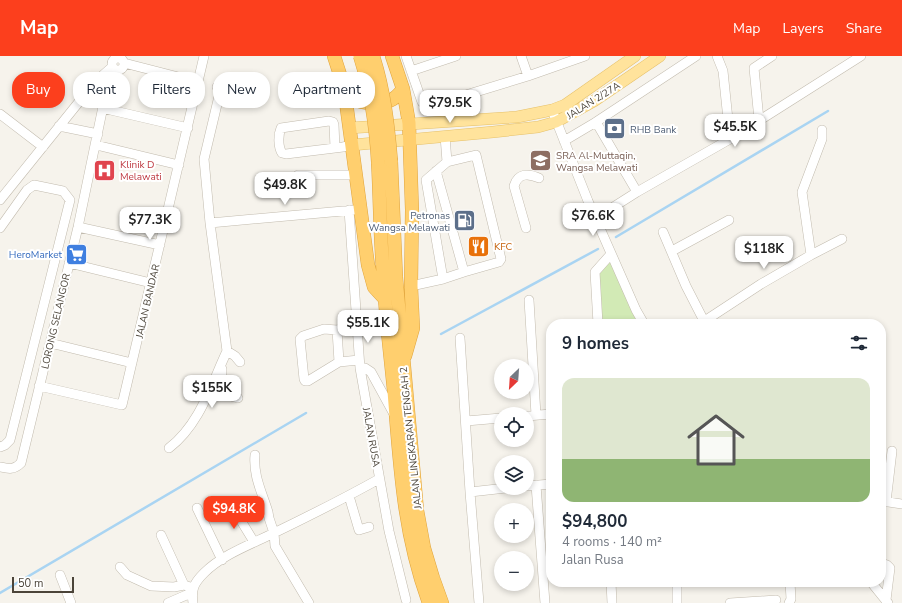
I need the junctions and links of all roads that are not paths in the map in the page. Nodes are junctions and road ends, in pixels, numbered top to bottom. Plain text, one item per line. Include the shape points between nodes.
1 (204, 56) edge
2 (334, 56) edge
3 (360, 56) edge
4 (373, 56) edge
5 (392, 56) edge
6 (406, 56) edge
7 (456, 56) edge
8 (520, 56) edge
9 (585, 56) edge
10 (635, 56) edge
11 (660, 56) edge
12 (696, 56) edge
13 (717, 56) edge
14 (772, 56) edge
15 (861, 56) edge
16 (116, 63) edge
17 (411, 70) junction
18 (155, 72) edge
19 (200, 72) edge
20 (339, 72) edge
21 (528, 76) junction
22 (403, 89) junction
23 (375, 101) edge
24 (102, 108) joint
25 (192, 108) edge
26 (216, 108) edge
27 (346, 108) edge
28 (552, 110) junction
29 (0, 114) edge
30 (759, 120) junction
31 (556, 122) junction
32 (596, 122) junction
33 (409, 123) junction
34 (60, 126) junction
35 (188, 128) junction
36 (349, 128) junction
37 (822, 130) dead end
38 (98, 134) junction
39 (446, 136) junction
40 (730, 139) junction
41 (410, 140) junction
42 (564, 141) junction
43 (96, 145) junction
44 (352, 145) junction
45 (43, 147) junction
46 (335, 148) junction
47 (385, 161) junction
48 (447, 162) junction
49 (179, 165) junction
50 (436, 171) junction
51 (298, 175) dead end
52 (356, 175) junction
53 (539, 178) dead end
54 (637, 192) junction
55 (0, 200) edge
56 (355, 210) junction
57 (596, 218) junction
58 (729, 220) dead end
59 (210, 222) junction
60 (78, 227) junction
61 (0, 228) edge
62 (526, 228) dead end
63 (663, 232) dead end
64 (842, 239) dead end
65 (160, 245) junction
66 (672, 251) junction
67 (611, 254) junction
68 (811, 255) junction
69 (69, 263) junction
70 (464, 272) junction
71 (444, 279) junction
72 (151, 283) junction
73 (411, 286) junction
74 (385, 299) junction
75 (529, 300) dead end
76 (386, 314) junction
77 (598, 319) edge
78 (642, 319) edge
79 (700, 319) edge
80 (708, 319) edge
81 (357, 326) junction
82 (337, 330) junction
83 (460, 338) dead end
84 (50, 343) junction
85 (227, 350) junction
86 (132, 362) junction
87 (240, 362) dead end
88 (339, 362) junction
89 (220, 364) junction
90 (359, 364) junction
91 (403, 364) junction
92 (40, 386) junction
93 (238, 398) dead end
94 (531, 407) edge
95 (546, 414) edge
96 (534, 416) edge
97 (396, 417) junction
98 (494, 419) edge
99 (466, 421) junction
100 (0, 447) edge
101 (169, 448) dead end
102 (892, 451) dead end
103 (255, 455) dead end
104 (0, 467) edge
105 (379, 478) junction
106 (546, 485) edge
107 (534, 486) edge
108 (494, 489) edge
109 (886, 489) edge
110 (470, 492) junction
111 (533, 495) edge
112 (349, 496) junction
113 (886, 502) edge
114 (902, 504) edge
115 (232, 506) dead end
116 (197, 508) dead end
117 (369, 527) dead end
118 (274, 533) junction
119 (161, 535) dead end
120 (254, 542) junction
121 (222, 560) junction
122 (886, 565) edge
123 (120, 567) dead end
124 (60, 575) dead end
125 (184, 585) junction
126 (611, 587) edge
127 (677, 587) edge
128 (790, 587) edge
129 (875, 587) edge
130 (192, 591) junction
131 (406, 600) dead end
132 (776, 600) dead end
133 (887, 602) edge
134 (71, 603) edge
135 (168, 603) edge
136 (193, 603) edge
137 (309, 603) edge
138 (429, 603) edge
139 (442, 603) edge
140 (479, 603) edge
141 (545, 603) edge
142 (612, 603) edge
143 (677, 603) edge
144 (730, 603) edge
145 (789, 603) edge

1 - 19 street, JALAN BANDAR
2 - 20 highway
3 - 47 highway, JALAN LINGKARAN TENGAH 2, bridge
4 - 47 highway, JALAN LINGKARAN TENGAH 2, bridge via 385,109
5 - 22 highway
6 - 17 street
7 - 17 street
8 - 21 street
9 - 21 street
10 - 28 main road, JALAN 2/27A via 565,105
11 - 31 main road, JALAN 2/27A via 594,101
12 - 32 street
13 - 40 street via 723,71
14 - 30 street via 754,68
15 - 30 street
16 - 18 street
16 - 34 street via 95,82
17 - 21 street via 422,102 433,105
22 - 23 highway via 388,101
22 - 33 highway
24 - 35 street
24 - 38 street, LORONG SELANGOR
25 - 35 street, JALAN BANDAR
26 - 59 street via 204,159
27 - 36 highway
28 - 31 street
28 - 33 main road, JALAN 2/27A via 511,118
29 - 45 street
30 - 40 street
31 - 39 main road, JALAN 2/27A via 538,127
31 - 42 street
32 - 42 street
32 - 54 street
33 - 36 main road, JALAN 2/27A
33 - 41 highway
34 - 38 street
34 - 45 street
35 - 49 street, JALAN BANDAR
36 - 44 highway
37 - 68 street via 822,139 802,192
38 - 43 street, LORONG SELANGOR
39 - 41 main road, JALAN 2/27A
39 - 48 street
40 - 54 street
41 - 44 main road, JALAN 2/27A
41 - 73 highway
42 - 57 street
43 - 49 street
43 - 60 street, LORONG SELANGOR
44 - 46 street
44 - 52 highway
45 - 55 street
46 - 46 street via 282,153 279,132 281,128 333,122
47 - 74 highway, JALAN LINGKARAN TENGAH 2
47 - 91 highway, JALAN LINGKARAN TENGAH 2
48 - 50 street
48 - 70 street via 476,155 501,259 499,262
49 - 65 street, JALAN BANDAR
50 - 70 street
50 - 71 street via 426,180
51 - 52 street
52 - 56 highway
53 - 62 street via 526,174 516,181 514,186
54 - 57 street
56 - 59 street
56 - 74 highway via 374,287
56 - 81 street, JALAN RUSA
57 - 67 street
58 - 66 street
59 - 85 street
60 - 65 street
60 - 69 street, LORONG SELANGOR
61 - 100 street via 27,190 34,186 63,192 70,200 10,440
63 - 66 street
64 - 68 street
65 - 72 street, JALAN BANDAR
66 - 79 street
67 - 77 street via 595,272
67 - 78 street
68 - 80 street
69 - 72 street
69 - 84 street, LORONG SELANGOR
70 - 71 street
71 - 73 street
72 - 86 street, JALAN BANDAR
73 - 91 highway via 413,328
74 - 76 highway, JALAN LINGKARAN TENGAH 2
75 - 94 street
76 - 81 street
76 - 97 highway, JALAN LINGKARAN TENGAH 2
81 - 82 street
81 - 90 street, JALAN RUSA
82 - 88 street
82 - 88 street via 324,329 300,339 305,381
83 - 99 street
84 - 86 street
84 - 92 street, LORONG SELANGOR
85 - 87 street
85 - 89 street
86 - 92 street, JALAN BANDAR via 122,405
88 - 90 street
89 - 93 street via 223,391
89 - 101 street via 210,391 186,432
90 - 97 street via 371,372
90 - 105 street, JALAN RUSA
91 - 139 highway, JALAN LINGKARAN TENGAH 2 via 417,510 424,548
92 - 104 street, LORONG SELANGOR via 21,463 10,469
95 - 96 street
97 - 138 highway, JALAN LINGKARAN TENGAH 2 via 407,522
98 - 99 street
99 - 110 street
102 - 109 street
103 - 118 street via 254,466 258,486 265,500
105 - 112 street, JALAN RUSA
105 - 131 street
106 - 107 street
108 - 110 street
110 - 140 street
111 - 141 street
112 - 117 street via 360,530
112 - 118 street, JALAN RUSA
113 - 114 street
115 - 120 street
116 - 121 street
118 - 120 street, JALAN RUSA
118 - 137 street via 275,546
119 - 125 street
120 - 121 street, JALAN RUSA
121 - 130 street, JALAN RUSA via 204,573
122 - 133 street via 890,568
123 - 125 street via 127,575 151,586
124 - 134 street
125 - 130 street
126 - 142 street
127 - 143 street
128 - 145 street
129 - 133 street
130 - 135 street
130 - 136 street
132 - 144 street

